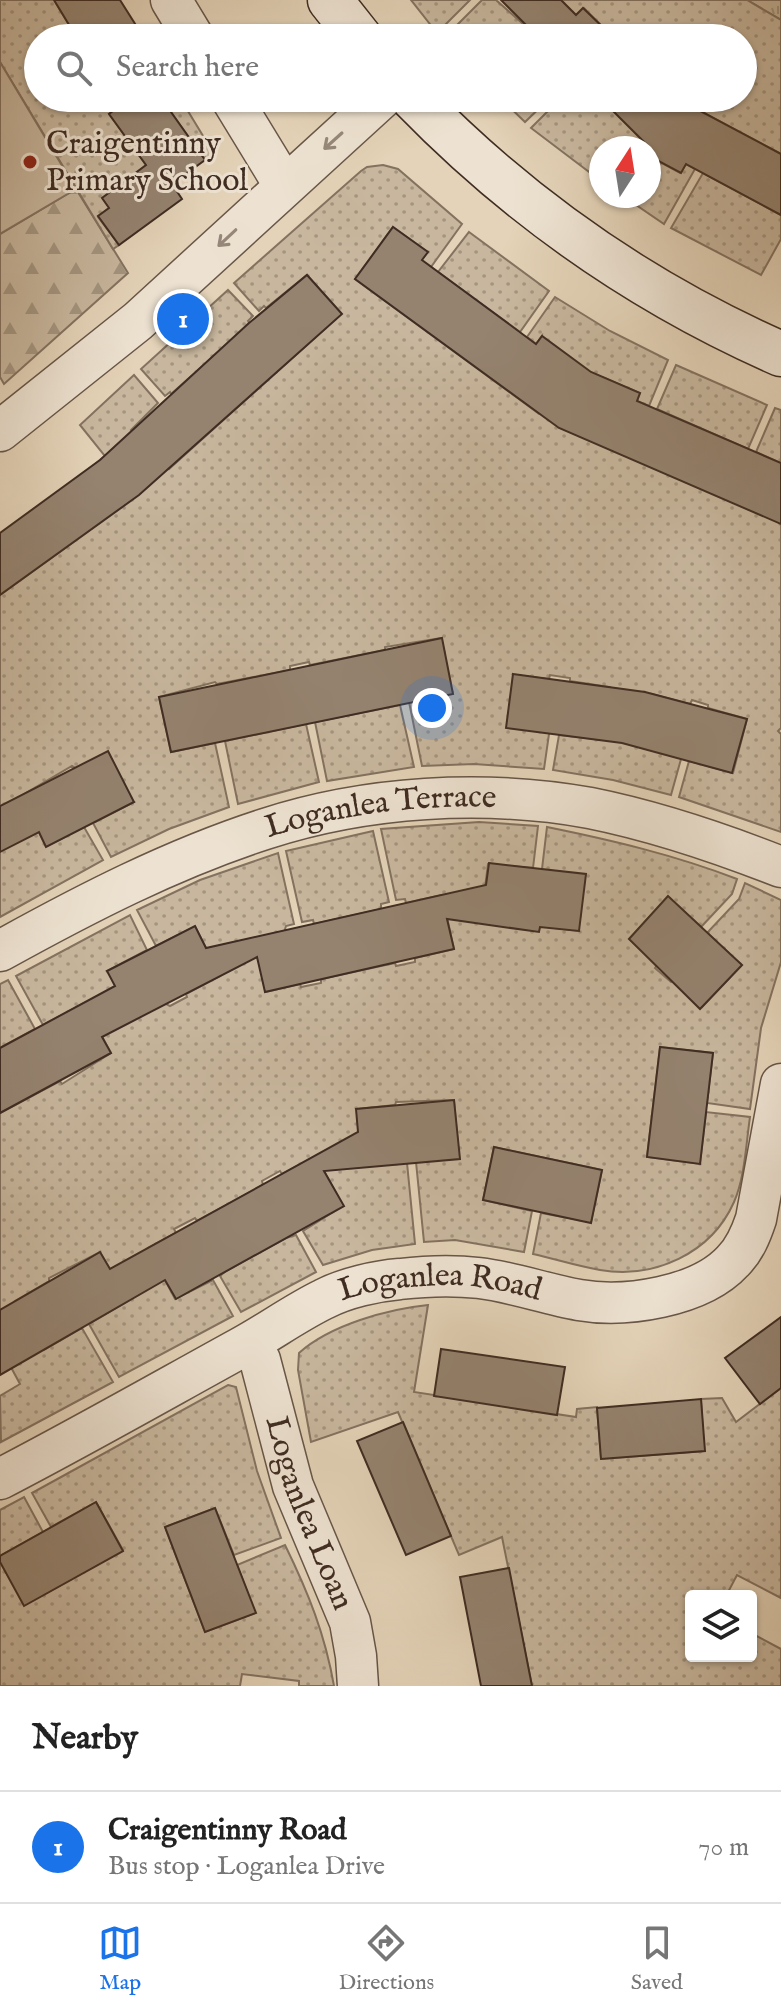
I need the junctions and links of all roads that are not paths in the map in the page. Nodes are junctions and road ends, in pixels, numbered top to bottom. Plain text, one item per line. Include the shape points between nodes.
1 (171, 0) edge
2 (330, 0) edge
3 (186, 24) edge
4 (349, 24) edge
5 (240, 112) edge
6 (366, 112) edge
7 (428, 112) edge
8 (284, 185) junction
9 (781, 354) edge
10 (0, 431) edge
11 (781, 867) edge
12 (0, 951) edge
13 (781, 1084) edge
14 (251, 1343) junction
15 (0, 1479) edge
16 (358, 1686) edge

1 - 3 street
2 - 4 street
5 - 8 street
6 -> 8 street
7 - 9 street via 494,175 637,281
8 -> 10 street via 138,321
11 - 12 street, Loganlea Terrace via 677,830 590,808 514,800 412,801 316,815 244,836 129,883
13 - 14 street, Loganlea Road via 748,1240 733,1262 694,1286 608,1303 477,1278 396,1279 325,1298
14 - 15 street, Loganlea Road
14 - 16 street, Loganlea Loan via 293,1486 350,1622

